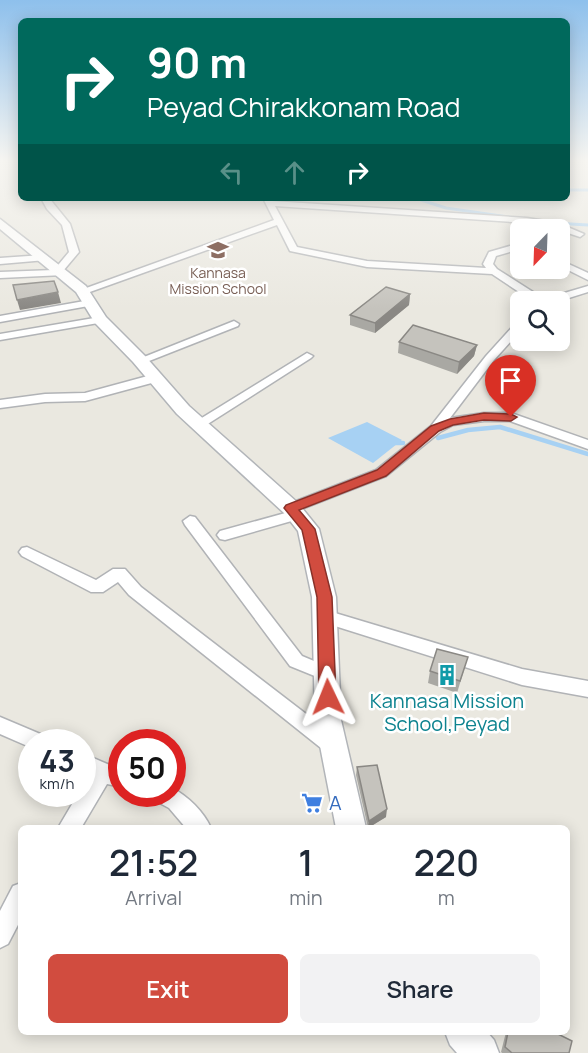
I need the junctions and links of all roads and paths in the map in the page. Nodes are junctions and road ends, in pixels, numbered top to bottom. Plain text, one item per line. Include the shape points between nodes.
1 (53, 210) edge
2 (273, 210) edge
3 (412, 210) edge
4 (279, 221) junction
5 (0, 223) edge
6 (584, 234) edge
7 (510, 249) edge
8 (0, 261) edge
9 (54, 267) junction
10 (570, 268) edge
11 (494, 272) junction
12 (0, 275) edge
13 (588, 277) edge
14 (588, 289) edge
15 (524, 291) edge
16 (570, 294) edge
17 (91, 305) junction
18 (0, 319) edge
19 (234, 324) dead end
20 (510, 336) edge
21 (0, 337) edge
22 (307, 356) dead end
23 (140, 361) junction
24 (155, 378) junction
25 (0, 404) edge
26 (198, 424) junction
27 (435, 429) junction
28 (588, 445) edge
29 (294, 511) junction
30 (190, 521) dead end
31 (225, 535) dead end
32 (27, 552) dead end
33 (325, 616) junction
34 (327, 674) junction
35 (588, 689) edge
36 (0, 725) edge
37 (18, 733) edge
38 (333, 746) junction
39 (98, 770) edge
40 (181, 807) edge
41 (70, 825) edge
42 (197, 825) edge
43 (350, 825) edge
44 (18, 900) edge
45 (0, 936) edge
46 (466, 1035) edge
47 (481, 1053) edge

1 - 9 street via 66,224 74,252
2 - 4 street
3 - 6 street via 514,220
4 - 11 street via 293,249 328,259 404,269
4 - 17 street
5 - 9 main road
7 - 11 street via 492,254 488,264
8 - 9 street
9 - 12 street
9 - 17 main road
10 - 13 street
11 - 15 street
14 - 16 street
17 - 18 street
17 - 21 street
17 - 23 main road
19 - 23 street
20 - 27 street
22 - 26 street
23 - 24 main road
24 - 25 street via 85,397
24 - 26 main road
26 - 29 main road
27 - 28 street via 450,422 498,416 525,420
27 - 29 street via 381,473
29 - 31 street
29 - 33 main road via 308,529
30 - 34 street via 296,661
32 - 38 street via 98,588 119,573 135,591
33 - 34 main road
33 - 35 street via 522,676
34 - 38 main road
36 - 37 street
38 - 43 main road
39 - 41 street
40 - 42 street
44 - 45 street
46 - 47 main road

